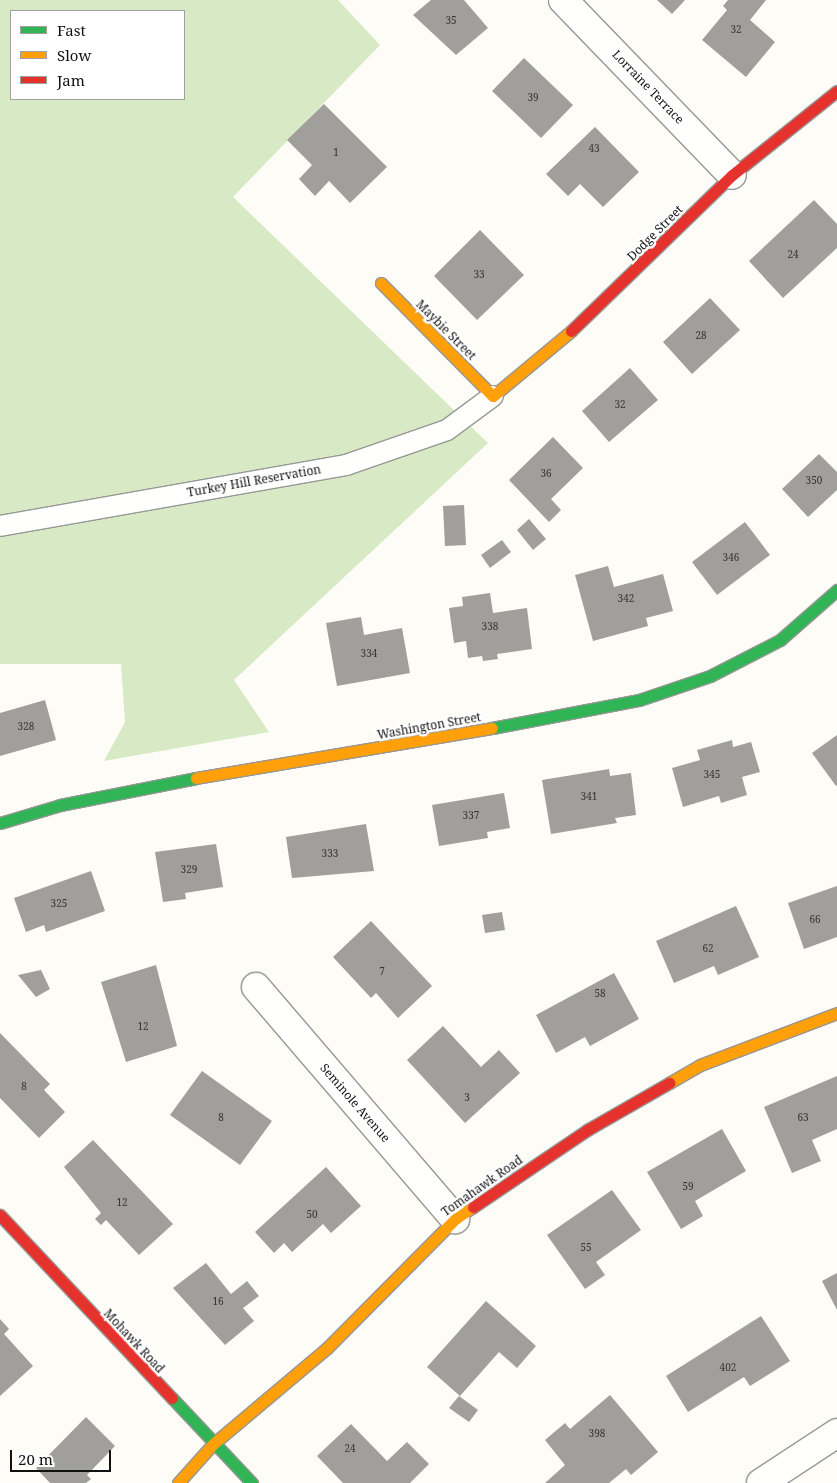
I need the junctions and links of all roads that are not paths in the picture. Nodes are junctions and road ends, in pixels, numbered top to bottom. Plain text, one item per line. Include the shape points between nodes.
1 (563, 0) edge
2 (837, 91) edge
3 (732, 175) junction
4 (380, 283) dead end
5 (493, 396) junction
6 (0, 526) edge
7 (837, 590) edge
8 (0, 823) edge
9 (256, 987) dead end
10 (837, 1013) edge
11 (0, 1215) edge
12 (455, 1219) junction
13 (837, 1433) edge
14 (213, 1444) junction
15 (178, 1483) edge
16 (252, 1483) edge
17 (760, 1483) edge

1 - 3 street, Lorraine Terrace
2 - 3 street, Dodge Street
3 - 5 street, Dodge Street via 554,347
4 - 5 street, Maybie Street
5 - 6 lane, Turkey Hill Reservation via 447,430 355,463
7 - 8 street, Washington Street via 780,640 710,676 639,700 374,750 204,776 60,804
9 - 12 street, Seminole Avenue
10 - 12 street, Tomahawk Road via 700,1065 587,1130
11 - 14 street, Mohawk Road
12 - 14 street, Tomahawk Road via 327,1348
13 - 17 street
14 - 15 street, Tomahawk Road
14 - 16 street, Mohawk Road

